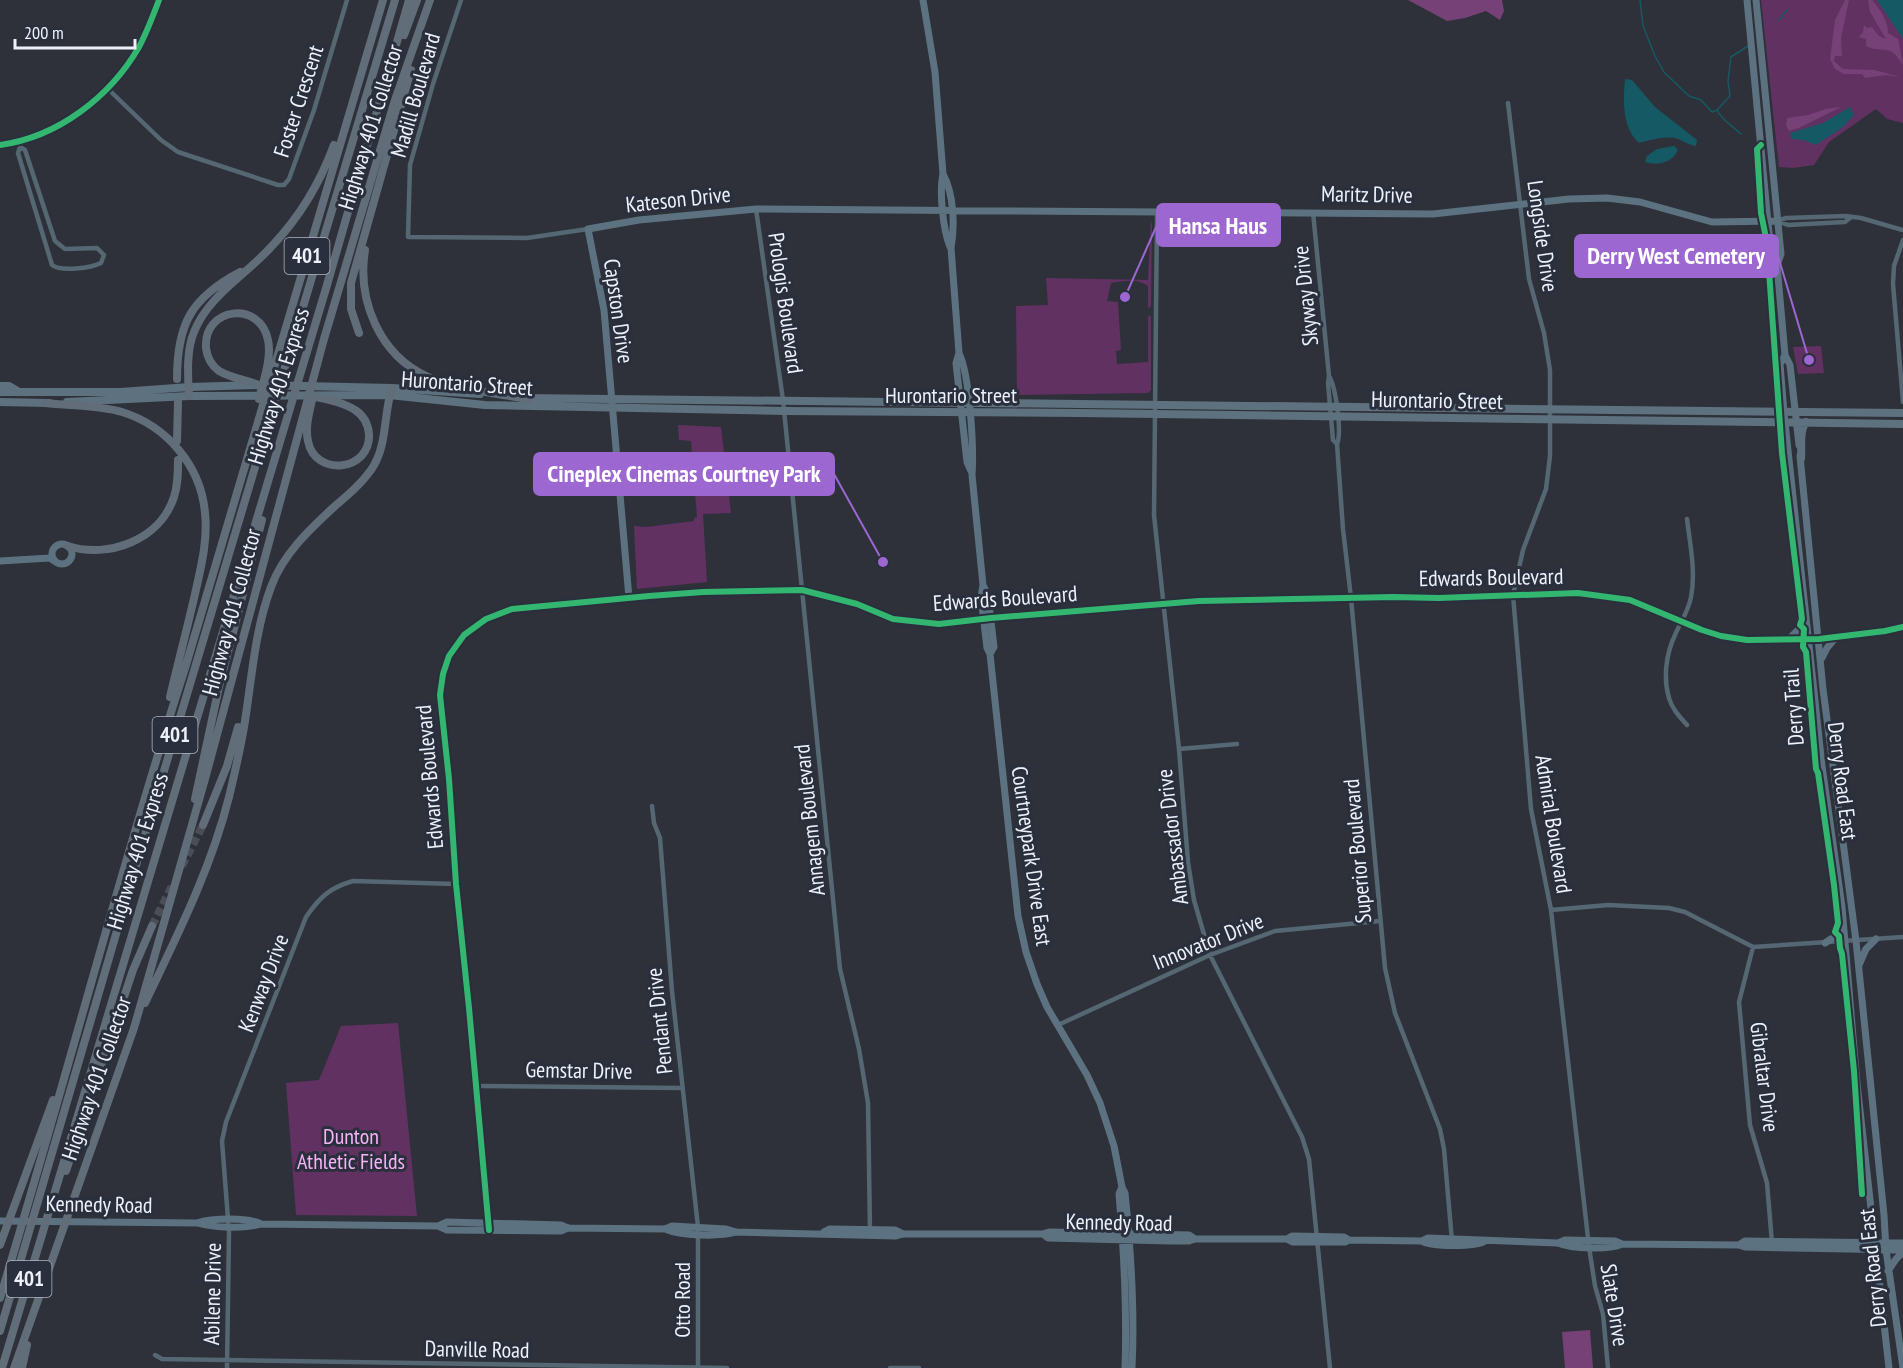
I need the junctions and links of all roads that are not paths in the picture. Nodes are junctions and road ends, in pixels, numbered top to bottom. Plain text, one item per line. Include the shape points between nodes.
1 (159, 0) edge
2 (347, 0) edge
3 (383, 0) edge
4 (395, 0) edge
5 (409, 0) edge
6 (417, 0) edge
7 (430, 0) edge
8 (461, 0) edge
9 (923, 0) edge
10 (1747, 0) edge
11 (1756, 0) edge
12 (423, 20) junction
13 (393, 57) junction
14 (107, 88) junction
15 (355, 92) junction
16 (1756, 93) junction
17 (1765, 93) junction
18 (1508, 103) dead end
19 (19, 144) junction
20 (0, 145) edge
21 (38, 186) junction
22 (30, 189) junction
23 (1521, 205) junction
24 (756, 209) junction
25 (948, 211) junction
26 (1157, 212) junction
27 (1313, 212) junction
28 (371, 215) junction
29 (1777, 221) junction
30 (1768, 222) junction
31 (588, 229) junction
32 (1903, 230) edge
33 (53, 237) junction
34 (408, 237) joint
35 (44, 240) junction
36 (1903, 240) edge
37 (1777, 265) junction
38 (251, 267) junction
39 (359, 333) dead end
40 (324, 339) junction
41 (1785, 355) junction
42 (177, 379) dead end
43 (248, 383) junction
44 (259, 385) joint
45 (0, 386) edge
46 (391, 391) junction
47 (0, 392) edge
48 (20, 392) junction
49 (189, 392) junction
50 (306, 395) joint
51 (327, 397) junction
52 (528, 399) junction
53 (783, 400) junction
54 (0, 402) edge
55 (178, 402) dead end
56 (964, 402) junction
57 (1903, 402) edge
58 (45, 403) junction
59 (613, 403) junction
60 (1155, 404) junction
61 (1333, 406) junction
62 (1549, 409) junction
63 (784, 411) junction
64 (966, 413) junction
65 (1784, 413) junction
66 (1903, 413) edge
67 (1155, 415) junction
68 (1334, 417) junction
69 (1796, 417) junction
70 (1550, 420) junction
71 (258, 421) junction
72 (1785, 422) junction
73 (1806, 422) junction
74 (1903, 423) edge
75 (284, 426) junction
76 (177, 441) dead end
77 (1801, 459) junction
78 (178, 460) dead end
79 (1687, 519) dead end
80 (68, 546) junction
81 (54, 548) junction
82 (28, 558) junction
83 (0, 561) edge
84 (56, 562) junction
85 (802, 590) junction
86 (1513, 595) junction
87 (629, 598) junction
88 (1352, 598) junction
89 (1162, 603) junction
90 (1806, 614) junction
91 (987, 619) junction
92 (1681, 621) junction
93 (1903, 627) edge
94 (1838, 636) junction
95 (1809, 639) junction
96 (1819, 639) junction
97 (1788, 640) junction
98 (1820, 661) junction
99 (250, 683) junction
100 (1823, 689) junction
101 (1814, 690) junction
102 (1826, 714) junction
103 (1817, 715) junction
104 (1687, 725) dead end
105 (1237, 744) dead end
106 (1179, 749) junction
107 (157, 755) junction
108 (652, 806) dead end
109 (194, 814) junction
110 (203, 825) tunnel mouth
111 (1845, 856) junction
112 (1835, 858) junction
113 (456, 884) junction
114 (1849, 887) junction
115 (1840, 889) junction
116 (1551, 910) junction
117 (1843, 919) junction
118 (1380, 921) junction
119 (152, 926) tunnel mouth
120 (1903, 937) edge
121 (1876, 939) junction
122 (1856, 941) junction
123 (1845, 942) junction
124 (1825, 944) junction
125 (1753, 947) junction
126 (1210, 955) junction
127 (1858, 967) junction
128 (1058, 1025) junction
129 (134, 1028) junction
130 (74, 1040) junction
131 (476, 1086) junction
132 (683, 1088) junction
133 (56, 1190) junction
134 (0, 1221) edge
135 (229, 1223) junction
136 (1873, 1223) junction
137 (489, 1226) junction
138 (698, 1231) junction
139 (870, 1232) junction
140 (1126, 1237) junction
141 (1317, 1239) junction
142 (1453, 1242) junction
143 (1858, 1243) junction
144 (1903, 1243) edge
145 (1589, 1244) junction
146 (0, 1245) edge
147 (1772, 1245) junction
148 (1875, 1247) junction
149 (1886, 1247) junction
150 (1903, 1251) edge
151 (1888, 1271) junction
152 (0, 1298) edge
153 (35, 1304) junction
154 (0, 1331) edge
155 (155, 1355) dead end
156 (227, 1360) junction
157 (698, 1367) edge
158 (2, 1368) edge
159 (14, 1368) edge
160 (22, 1368) edge
161 (227, 1368) edge
162 (727, 1368) edge
163 (890, 1368) edge
164 (919, 1368) edge
165 (1125, 1368) edge
166 (1132, 1368) edge
167 (1329, 1368) edge
168 (1608, 1368) edge
169 (1890, 1368) edge
170 (1903, 1368) edge

1 - 14 main road via 139,46
2 - 14 street, Foster Crescent via 314,110 290,179 284,185 178,152
3 - 15 highway, Highway 401 Collector / 401
4 - 154 highway, Highway 401 Express / 401
5 - 13 highway, Highway 401 Express / 401
6 - 13 highway
7 - 12 highway, Highway 401 Collector / 401
8 - 34 street, Madill Boulevard via 410,165
9 - 25 main road, Courtneypark Drive East via 934,63
10 - 16 main road
11 - 17 main road
12 - 28 highway
12 - 40 highway, Highway 401 Collector / 401 via 395,100
13 - 75 highway, Highway 401 Express / 401
14 - 19 main road via 80,113
15 - 38 highway via 314,189 283,234
15 - 71 highway, Highway 401 Collector / 401
16 - 17 main road
16 - 30 main road
17 - 29 main road
18 - 23 street, Longside Drive
19 - 20 main road
19 - 21 street via 26,150
19 - 22 street via 18,153
21 - 22 street
21 - 33 street
22 - 35 street
23 - 27 main road, Maritz Drive via 1433,213
23 - 30 main road, Maritz Drive via 1615,198 1712,222
23 - 62 street, Longside Drive via 1529,279 1548,356
24 - 25 main road, Kateson Drive
24 - 31 main road, Kateson Drive
24 - 53 street, Prologis Boulevard
25 - 26 main road, Maritz Drive
25 - 56 main road, Courtneypark Drive East
26 - 27 main road, Maritz Drive
26 - 60 street, Ambassador Drive
27 - 61 street, Skyway Drive
28 - 39 highway via 351,282 351,309
28 - 52 highway via 363,261 364,288 371,317 390,347 427,376
29 - 30 main road, Maritz Drive
29 - 32 street via 1798,225 1861,218
29 - 37 main road via 1781,254
30 - 37 main road via 1771,255
31 - 34 street, Kateson Drive via 527,238
31 - 59 main road, Capston Drive via 604,310
33 - 35 street
33 - 35 street via 65,249 97,248 104,259 97,265 57,269 51,263
36 - 57 street via 1894,266 1893,284
37 - 41 main road
38 - 42 highway via 217,287 188,316 180,338
38 - 49 highway via 199,321 190,345
40 - 51 highway via 308,420 308,440 323,463 350,465 367,449 369,431 355,410
40 - 109 highway, Highway 401 Collector / 401
41 - 65 main road, Derry Road East via 1780,364
41 - 69 main road, Derry Road East via 1790,364
43 - 44 highway
43 - 49 main road
43 - 71 highway via 218,370 206,352 209,330 226,315 241,313 255,318 268,339
44 - 46 main road, Hurontario Street
45 - 48 main road
46 - 51 main road, Hurontario Street
46 - 52 main road, Hurontario Street
46 - 59 main road, Hurontario Street via 485,405
46 - 99 highway via 384,438 372,469 294,547 275,576
47 - 48 main road
48 - 49 main road
49 - 50 main road
49 - 58 main road
50 - 51 highway
52 - 59 main road, Hurontario Street
53 - 56 main road, Hurontario Street
53 - 59 main road, Hurontario Street
53 - 63 street, Annagem Boulevard
54 - 58 main road
55 - 76 highway
56 - 60 main road, Hurontario Street
56 - 64 main road, Courtneypark Drive East
58 - 107 highway via 116,411 142,420 182,453 202,495 206,521 204,549
59 - 63 main road, Hurontario Street
59 - 87 main road, Capston Drive
60 - 61 main road, Hurontario Street
60 - 67 street, Ambassador Drive
61 - 62 main road, Hurontario Street
61 - 68 street, Skyway Drive
62 - 65 main road, Hurontario Street
62 - 70 street, Admiral Boulevard
63 - 64 main road, Hurontario Street
63 - 85 street, Annagem Boulevard
64 - 67 main road, Hurontario Street
64 - 91 main road, Courtneypark Drive East via 967,462 972,473 984,585 981,597
65 - 69 main road, Hurontario Street
65 - 72 main road, Derry Road East
66 - 69 main road, Hurontario Street
67 - 68 main road, Hurontario Street
67 - 89 street, Ambassador Drive via 1154,514
68 - 70 main road, Hurontario Street
68 - 88 street, Superior Boulevard via 1332,440 1336,444
69 - 72 main road, Hurontario Street
69 - 73 main road, Hurontario Street
69 - 77 main road, Derry Road East
70 - 72 main road, Hurontario Street
70 - 86 street, Admiral Boulevard via 1545,489 1523,550
71 - 107 highway, Highway 401 Collector / 401
72 - 90 main road, Derry Road East
73 - 74 main road, Hurontario Street
73 - 77 main road
75 - 109 highway via 219,687 195,793
75 - 133 highway, Highway 401 Express / 401
77 - 96 main road, Derry Road East
78 - 80 highway via 171,505 149,532 119,547 86,550
79 - 92 street via 1693,572 1691,598
80 - 81 main road
80 - 84 main road via 70,560 64,564
81 - 82 main road
81 - 84 main road
82 - 83 main road
82 - 84 main road via 50,558
85 - 87 main road, Edwards Boulevard
85 - 91 main road, Edwards Boulevard via 857,604 893,619 939,624
85 - 139 street, Annagem Boulevard via 840,969 868,1108
86 - 88 main road, Edwards Boulevard
86 - 92 main road, Edwards Boulevard via 1578,593 1623,599
86 - 116 street, Admiral Boulevard via 1531,809
87 - 113 main road, Edwards Boulevard via 512,609 475,625 449,656 440,695
88 - 89 main road, Edwards Boulevard
88 - 118 street, Superior Boulevard
89 - 91 main road, Edwards Boulevard
89 - 106 street, Ambassador Drive
90 - 95 main road, Derry Road East
90 - 97 main road via 1801,627
91 - 128 main road, Courtneypark Drive East via 1018,916 1036,984
92 - 97 main road, Edwards Boulevard via 1721,636
92 - 104 street via 1667,658 1667,679 1669,699
93 - 94 main road, Edwards Boulevard
94 - 96 main road, Edwards Boulevard
94 - 98 main road
95 - 96 main road, Edwards Boulevard
95 - 97 main road, Edwards Boulevard
95 - 101 main road, Derry Road East
96 - 98 main road, Derry Road East
98 - 100 main road, Derry Road East
99 - 110 highway via 227,766
99 - 129 highway via 245,723 216,841 198,890
100 - 101 main road
100 - 102 main road, Derry Road East
101 - 103 main road, Derry Road East
102 - 103 main road
102 - 111 main road, Derry Road East
103 - 112 main road, Derry Road East
105 - 106 street
106 - 126 street, Ambassador Drive via 1188,862
107 - 130 highway, Highway 401 Collector / 401
108 - 132 street, Pendant Drive via 660,838
109 - 129 highway, Highway 401 Collector / 401
111 - 112 main road
111 - 114 main road, Derry Road East
112 - 115 main road, Derry Road East
113 - 131 main road, Edwards Boulevard
113 - 135 street, Kenway Drive via 353,881 338,885 318,899 306,917 226,1122 222,1141
114 - 115 main road
114 - 122 main road, Derry Road East
115 - 117 main road, Derry Road East
116 - 125 street via 1608,905 1669,908 1685,912
116 - 145 street, Admiral Boulevard
117 - 123 main road, Derry Road East
117 - 124 main road
118 - 126 street, Innovator Drive via 1275,931
118 - 142 street, Superior Boulevard via 1392,1005 1440,1129
119 - 133 highway via 133,970 69,1165
120 - 121 street
121 - 122 street
121 - 127 main road via 1866,949
122 - 123 street
122 - 127 main road, Derry Road East
123 - 124 street
123 - 136 main road, Derry Road East
124 - 125 street
125 - 147 street, Gibraltar Drive via 1739,1002 1750,1125 1767,1184
126 - 128 street, Innovator Drive
126 - 141 street, Ambassador Drive via 1302,1137 1309,1159
127 - 149 main road, Derry Road East
128 - 140 main road, Courtneypark Drive East via 1100,1103 1114,1146 1125,1193
129 - 153 highway, Highway 401 Collector / 401
130 - 146 highway
130 - 152 highway, Highway 401 Collector / 401
131 - 132 street, Gemstar Drive
131 - 137 main road, Edwards Boulevard
132 - 138 street, Pendant Drive
133 - 158 highway, Highway 401 Express / 401
134 - 135 main road, Kennedy Road
135 - 137 main road, Kennedy Road via 255,1220 261,1224 438,1226 447,1222
135 - 156 street, Abilene Drive
136 - 143 main road
136 - 148 main road, Derry Road East
137 - 138 main road, Kennedy Road via 672,1226
138 - 139 main road, Kennedy Road via 830,1235
138 - 157 street, Otto Road
139 - 140 main road, Kennedy Road via 896,1236 1049,1232
140 - 141 main road, Kennedy Road via 1189,1235 1195,1239 1293,1242
140 - 165 main road, Courtneypark Drive East
140 - 166 main road, Courtneypark Drive East via 1134,1334
141 - 142 main road, Kennedy Road via 1345,1242 1428,1238
141 - 167 street, Ambassador Drive
142 - 145 main road, Kennedy Road via 1480,1239 1565,1246
143 - 147 main road, Kennedy Road
143 - 148 main road, Kennedy Road
144 - 149 main road, Kennedy Road
145 - 147 main road, Kennedy Road via 1745,1248
145 - 168 street, Slate Drive via 1603,1314
147 - 148 main road, Kennedy Road
148 - 149 main road, Kennedy Road
148 - 169 main road, Derry Road East
149 - 150 main road, Kennedy Road
149 - 151 main road, Derry Road East
150 - 151 main road
151 - 170 main road, Derry Road East
153 - 159 highway, Highway 401 Collector / 401
153 - 160 highway
155 - 156 street, Danville Road via 162,1359
156 - 157 street, Danville Road
156 - 161 street, Abilene Drive
157 - 162 street, Danville Road
163 - 164 street

